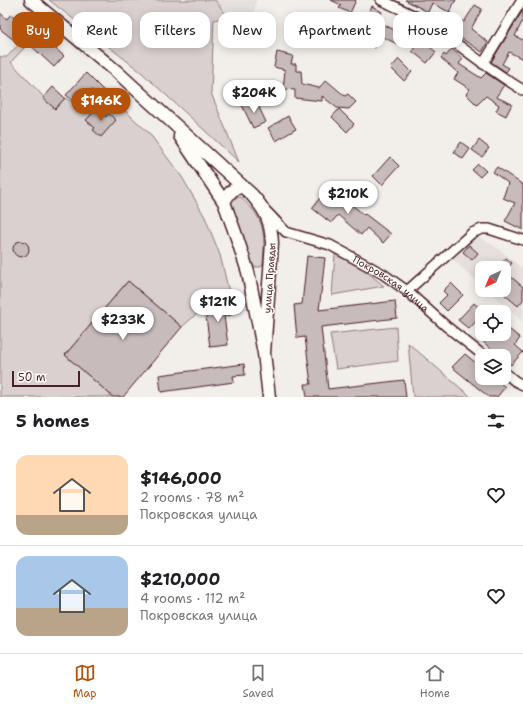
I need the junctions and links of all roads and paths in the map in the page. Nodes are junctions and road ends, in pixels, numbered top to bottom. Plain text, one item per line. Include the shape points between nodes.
1 (31, 0) edge
2 (381, 0) edge
3 (522, 0) edge
4 (483, 64) junction
5 (523, 90) edge
6 (165, 116) junction
7 (243, 187) junction
8 (224, 202) junction
9 (260, 204) junction
10 (286, 232) junction
11 (523, 240) edge
12 (272, 243) junction
13 (270, 270) junction
14 (248, 272) junction
15 (407, 291) junction
16 (475, 349) edge
17 (264, 353) junction
18 (511, 378) edge
19 (523, 385) edge
20 (269, 397) edge

1 - 6 main road
2 - 4 street via 430,25
3 - 4 street
4 - 5 street
6 - 7 main road
6 - 8 main road
7 - 8 main road via 230,192
7 - 9 main road
8 - 14 main road, улица Правды
9 - 10 street
9 - 12 main road, улица Правды via 270,224
10 - 12 street via 280,234
10 - 15 street, Покровская улица via 330,245 370,266
11 - 15 street via 489,229 472,233
12 - 13 main road, улица Правды
13 - 14 main road via 262,276
13 - 17 main road, улица Правды
14 - 17 main road, улица Правды
15 - 16 street, Покровская улица
17 - 20 main road, улица Правды
18 - 19 street

